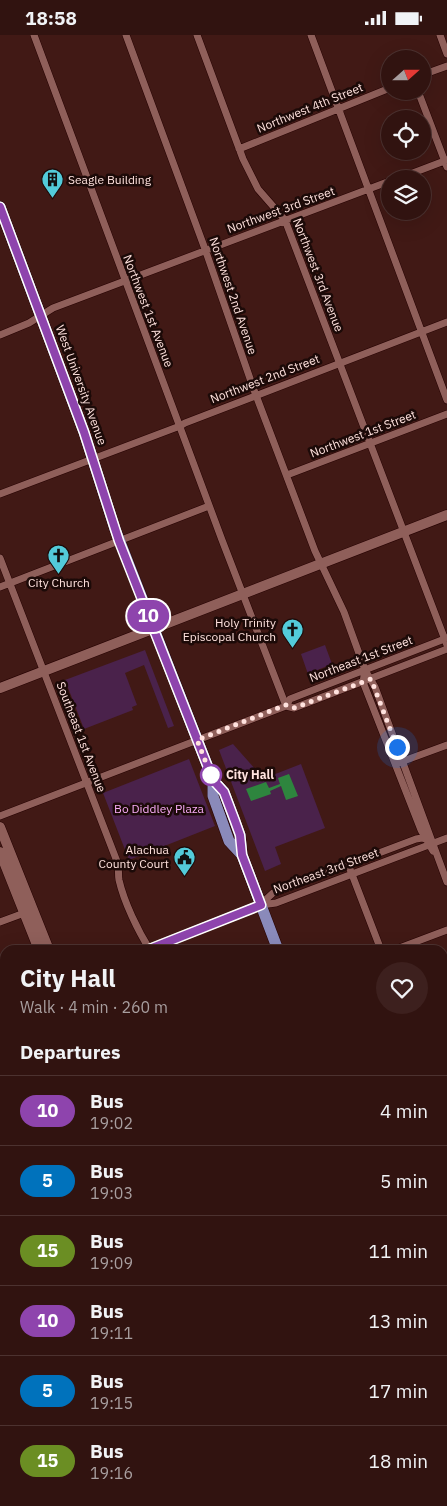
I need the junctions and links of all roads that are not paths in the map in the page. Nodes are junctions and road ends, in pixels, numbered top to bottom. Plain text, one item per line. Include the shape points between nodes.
1 (34, 35) edge
2 (126, 35) edge
3 (197, 35) edge
4 (311, 35) edge
5 (440, 35) edge
6 (447, 54) edge
7 (447, 66) edge
8 (431, 72) edge
9 (381, 92) edge
10 (422, 100) edge
11 (338, 109) junction
12 (239, 149) junction
13 (446, 163) edge
14 (425, 170) edge
15 (381, 184) edge
16 (368, 189) junction
17 (0, 207) edge
18 (286, 220) junction
19 (205, 249) junction
20 (125, 281) junction
21 (41, 316) junction
22 (447, 322) edge
23 (422, 331) junction
24 (0, 335) edge
25 (340, 363) junction
26 (256, 395) junction
27 (447, 400) edge
28 (447, 414) edge
29 (180, 426) junction
30 (370, 443) junction
31 (93, 460) junction
32 (287, 475) junction
33 (0, 494) edge
34 (209, 506) junction
35 (447, 515) edge
36 (403, 532) junction
37 (119, 541) junction
38 (0, 558) edge
39 (321, 564) junction
40 (10, 583) junction
41 (0, 587) edge
42 (243, 595) junction
43 (154, 629) junction
44 (446, 640) edge
45 (447, 649) edge
46 (44, 671) junction
47 (365, 671) junction
48 (371, 679) junction
49 (363, 682) junction
50 (0, 688) edge
51 (286, 705) junction
52 (197, 740) junction
53 (447, 745) edge
54 (399, 763) junction
55 (86, 783) junction
56 (0, 816) edge
57 (0, 827) edge
58 (447, 838) edge
59 (430, 842) junction
60 (0, 852) edge
61 (348, 864) junction
62 (352, 874) junction
63 (447, 882) edge
64 (261, 905) junction
65 (28, 911) junction
66 (0, 922) edge
67 (447, 930) edge
68 (38, 945) edge
69 (46, 945) edge
70 (146, 945) edge
71 (161, 945) edge
72 (276, 945) edge
73 (379, 945) edge
74 (407, 945) edge

1 - 20 street, Northwest 1st Avenue
2 - 19 street, Northwest 2nd Avenue
3 - 12 street, Northwest 3rd Avenue
4 - 11 street
5 - 6 street
7 - 8 street
9 - 11 street, Northwest 4th Street
10 - 13 street
11 - 12 street, Northwest 4th Street
11 - 16 street
12 - 18 street, Northwest 3rd Avenue via 258,189
13 - 14 street
15 - 16 street, Northwest 3rd Street
16 - 18 street, Northwest 3rd Street
16 - 23 street
17 - 21 main road, West University Avenue
18 - 19 street, Northwest 3rd Street
18 - 25 street, Northwest 3rd Avenue
19 - 20 street, Northwest 3rd Street
19 - 26 street, Northwest 2nd Avenue
20 - 21 street, Northwest 3rd Street via 53,308
20 - 29 street, Northwest 1st Avenue
21 - 24 street, Northwest 3rd Street
21 - 31 main road, West University Avenue
22 - 23 street, Northwest 2nd Street
23 - 25 street, Northwest 2nd Street
23 - 27 street
25 - 26 street, Northwest 2nd Street
25 - 30 street, Northwest 3rd Avenue
26 - 29 street, Northwest 2nd Street
26 - 32 street, Northwest 2nd Avenue
28 - 30 street, Northwest 1st Street
29 - 31 street, Northwest 2nd Street
29 - 34 street, Northwest 1st Avenue
30 - 32 street, Northwest 1st Street
30 - 36 street, Northwest 3rd Avenue
31 - 33 street, Northwest 2nd Street
31 - 37 main road, West University Avenue
32 - 39 street, Northwest 2nd Avenue
34 - 37 street
34 - 42 street, Northwest 1st Avenue
35 - 36 main road
36 - 39 main road
36 - 44 street, Northwest 3rd Avenue
37 - 40 street
37 - 43 main road, West University Avenue
38 - 40 street, Southeast 1st Avenue
39 - 42 main road
39 - 47 street, Northwest 2nd Avenue via 344,612
40 - 41 street
40 - 46 street, Southeast 1st Avenue
42 - 43 main road
42 - 51 street, Northwest 1st Avenue
43 - 46 main road
43 - 52 main road, West University Avenue
44 - 47 street, Northeast 1st Street
45 - 48 street, Northeast 1st Street
46 - 50 main road
46 - 55 street, Southeast 1st Avenue
47 - 48 street
47 - 49 street
47 - 51 street, Northeast 1st Street via 290,699
48 - 49 street, Northeast 1st Street
48 - 54 street
49 - 51 street, Northeast 1st Street via 294,708
49 - 54 street
51 - 52 street, Northeast 1st Street
52 - 55 street, Northeast 1st Street
52 - 64 main road, West University Avenue via 213,780 212,796 230,841 242,855
53 - 54 street
54 - 59 street
55 - 56 street, Northeast 1st Street
55 - 70 street, Southeast 1st Avenue via 118,864 119,880 133,919
57 - 65 main road
58 - 59 street, Northeast 3rd Street
59 - 61 street, Northeast 3rd Street via 416,839
59 - 62 street, Northeast 3rd Street
59 - 63 street
60 - 65 main road
61 - 62 street
61 - 64 street, Northeast 3rd Street via 272,893
62 - 64 street, Northeast 3rd Street via 276,903
62 - 73 street
64 - 71 main road
64 - 72 main road, West University Avenue
65 - 66 street
65 - 68 main road
65 - 69 main road
67 - 74 street

